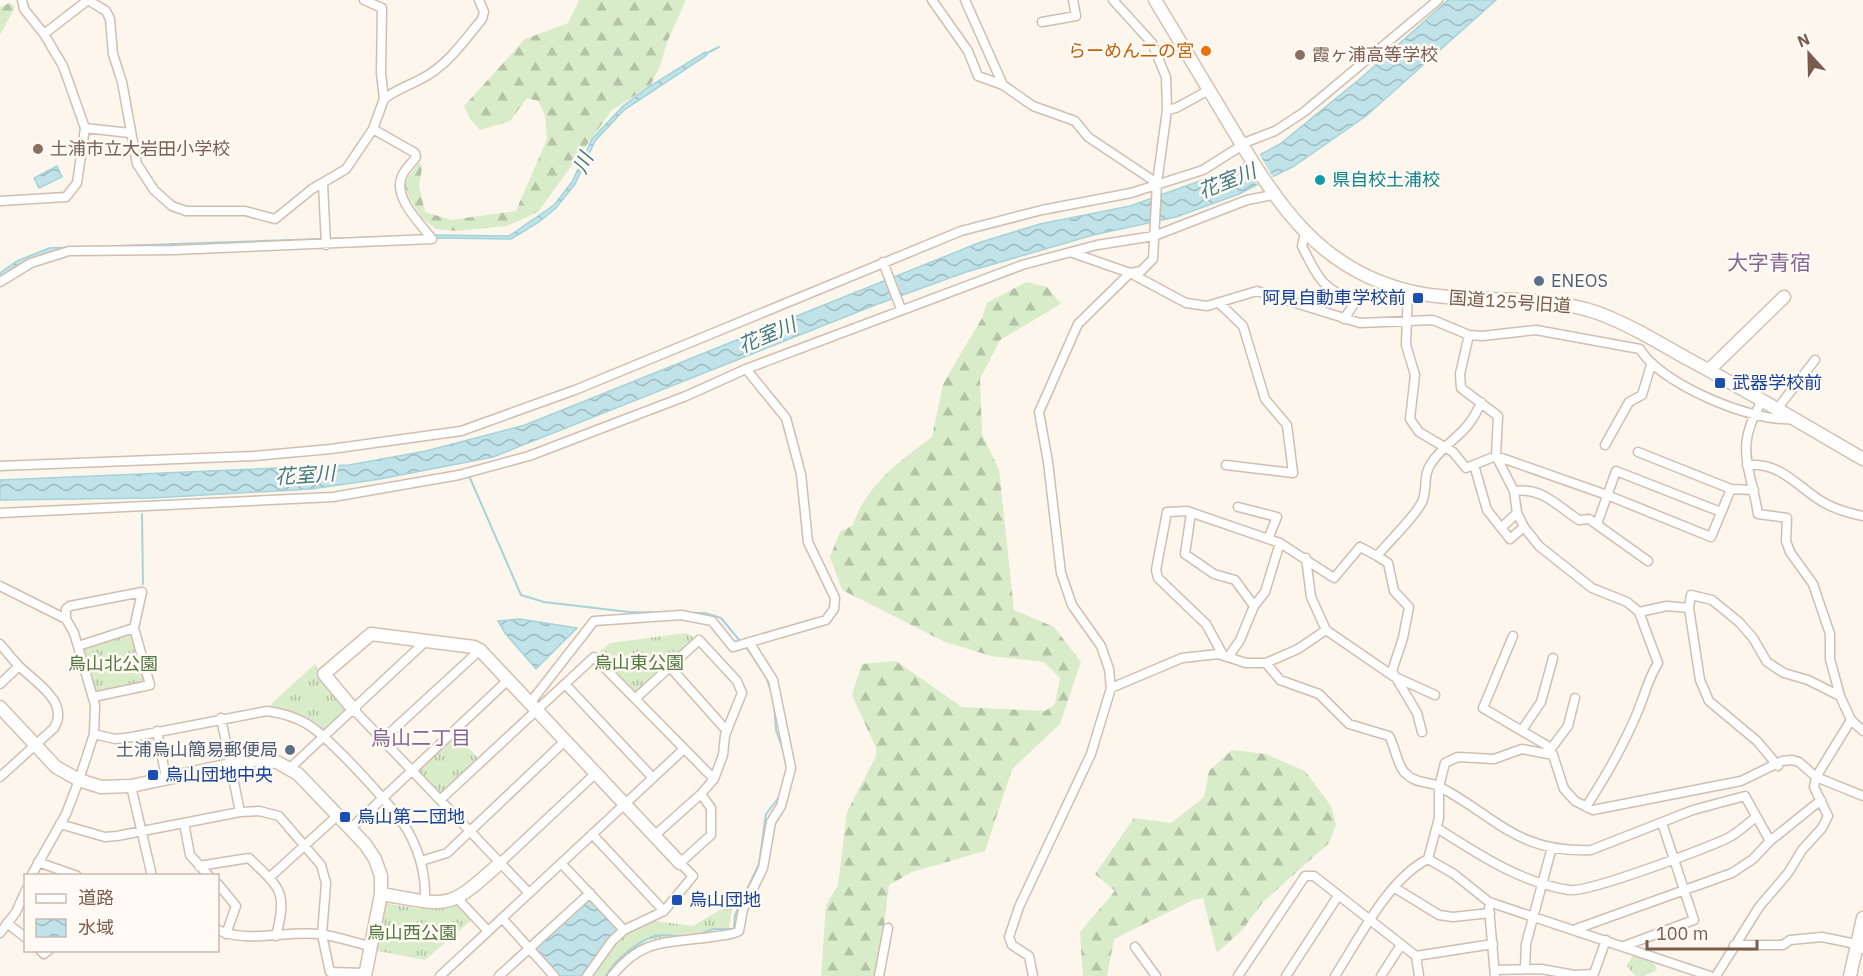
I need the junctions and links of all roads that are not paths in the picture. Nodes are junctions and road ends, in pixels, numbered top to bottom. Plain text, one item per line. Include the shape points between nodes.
1 (22, 0) edge
2 (88, 0) edge
3 (364, 0) edge
4 (479, 0) edge
5 (932, 0) edge
6 (965, 0) edge
7 (1073, 0) edge
8 (1113, 0) edge
9 (1155, 0) edge
10 (1438, 0) edge
11 (1042, 22) dead end
12 (44, 34) junction
13 (1003, 85) junction
14 (1209, 90) junction
15 (384, 99) junction
16 (1167, 110) junction
17 (85, 128) junction
18 (373, 129) junction
19 (130, 133) junction
20 (1244, 148) junction
21 (323, 184) junction
22 (1156, 186) junction
23 (1270, 191) junction
24 (0, 201) edge
25 (1154, 232) junction
26 (1305, 233) junction
27 (326, 244) junction
28 (1069, 252) junction
29 (883, 262) junction
30 (1130, 273) junction
31 (0, 282) edge
32 (1408, 290) junction
33 (1784, 297) dead end
34 (1220, 303) junction
35 (901, 309) junction
36 (1344, 319) junction
37 (1407, 320) junction
38 (1469, 335) junction
39 (1644, 335) junction
40 (1640, 349) junction
41 (1815, 360) dead end
42 (1652, 365) junction
43 (746, 369) junction
44 (1708, 370) junction
45 (1761, 401) junction
46 (1481, 402) junction
47 (1777, 410) junction
48 (1754, 414) junction
49 (1793, 419) junction
50 (1605, 445) dead end
51 (1445, 447) junction
52 (1638, 452) dead end
53 (1496, 456) junction
54 (1863, 459) edge
55 (1226, 465) dead end
56 (1474, 465) junction
57 (1747, 465) junction
58 (0, 466) edge
59 (1731, 489) junction
60 (1754, 490) junction
61 (1514, 491) junction
62 (1607, 495) junction
63 (1238, 507) dead end
64 (1721, 512) junction
65 (0, 513) edge
66 (1191, 513) junction
67 (1517, 513) junction
68 (1863, 516) edge
69 (1597, 524) junction
70 (1524, 527) junction
71 (1501, 528) junction
72 (1268, 539) junction
73 (1280, 543) junction
74 (1377, 556) junction
75 (1306, 558) junction
76 (1648, 561) dead end
77 (0, 588) edge
78 (1254, 606) junction
79 (1689, 608) junction
80 (1639, 612) junction
81 (66, 619) junction
82 (134, 628) junction
83 (1326, 630) junction
84 (1513, 636) dead end
85 (427, 640) junction
86 (749, 642) junction
87 (0, 644) edge
88 (78, 646) junction
89 (480, 650) junction
90 (1226, 655) junction
91 (1553, 658) dead end
92 (1266, 663) junction
93 (19, 666) junction
94 (670, 667) junction
95 (1392, 676) junction
96 (508, 680) junction
97 (0, 684) edge
98 (566, 685) junction
99 (1111, 688) junction
100 (1435, 695) dead end
101 (1839, 696) junction
102 (93, 697) junction
103 (636, 698) junction
104 (1575, 698) dead end
105 (0, 707) edge
106 (533, 707) junction
107 (354, 710) junction
108 (221, 718) junction
109 (1851, 720) junction
110 (727, 730) junction
111 (1522, 730) junction
112 (157, 731) junction
113 (1863, 731) edge
114 (1422, 732) dead end
115 (94, 734) junction
116 (323, 736) junction
117 (382, 740) junction
118 (565, 741) junction
119 (35, 746) junction
120 (684, 749) junction
121 (1551, 753) junction
122 (232, 765) junction
123 (1778, 766) junction
124 (290, 768) junction
125 (412, 771) junction
126 (596, 773) junction
127 (1, 774) edge
128 (1816, 777) junction
129 (166, 778) junction
130 (653, 778) junction
131 (714, 778) junction
132 (79, 780) junction
133 (131, 786) junction
134 (1438, 787) junction
135 (701, 794) junction
136 (1863, 796) edge
137 (382, 799) junction
138 (440, 800) junction
139 (1821, 800) junction
140 (625, 804) junction
141 (1586, 807) junction
142 (240, 812) junction
143 (338, 816) junction
144 (1756, 817) junction
145 (1662, 823) junction
146 (60, 824) junction
147 (184, 824) junction
148 (1437, 828) junction
149 (350, 829) junction
150 (470, 831) junction
151 (141, 832) junction
152 (592, 834) junction
153 (654, 836) junction
154 (1770, 841) junction
155 (306, 846) junction
156 (1552, 847) junction
157 (1674, 858) junction
158 (1428, 859) junction
159 (421, 861) junction
160 (38, 862) junction
161 (500, 863) junction
162 (561, 863) junction
163 (680, 863) junction
164 (199, 866) junction
165 (32, 874) edge
166 (71, 874) edge
167 (150, 874) edge
168 (207, 874) edge
169 (269, 878) junction
170 (1541, 882) junction
171 (219, 885) edge
172 (1395, 888) junction
173 (1685, 891) junction
174 (529, 893) junction
175 (590, 893) junction
176 (24, 894) edge
177 (381, 894) junction
178 (1338, 896) junction
179 (458, 899) junction
180 (425, 902) junction
181 (1490, 902) junction
182 (664, 911) junction
183 (1490, 913) junction
184 (502, 918) junction
185 (1532, 918) junction
186 (1863, 918) edge
187 (1371, 920) junction
188 (7, 923) junction
189 (888, 928) dead end
190 (1576, 929) junction
191 (219, 930) edge
192 (624, 930) junction
193 (488, 931) junction
194 (0, 933) edge
195 (226, 934) junction
196 (322, 934) junction
197 (24, 936) edge
198 (276, 936) junction
199 (1606, 940) junction
200 (1493, 944) junction
201 (1401, 945) junction
202 (1734, 945) junction
203 (369, 946) junction
204 (1135, 946) dead end
205 (1624, 946) junction
206 (529, 948) junction
207 (1860, 948) edge
208 (1416, 956) junction
209 (1525, 968) junction
210 (1495, 973) edge
211 (365, 975) edge
212 (1243, 975) edge
213 (1593, 975) edge
214 (440, 976) edge
215 (498, 976) edge
216 (554, 976) edge
217 (587, 976) edge
218 (612, 976) edge
219 (879, 976) edge
220 (1033, 976) edge
221 (1156, 976) edge
222 (1286, 976) edge
223 (1335, 976) edge
224 (1381, 976) edge
225 (1419, 976) edge
226 (1710, 976) edge
227 (1716, 976) edge
228 (1850, 976) edge

1 - 12 street via 24,9
2 - 12 street
2 - 19 street via 106,11 110,19 112,54 122,82
3 - 15 street via 382,8
4 - 15 street via 484,12 482,20 451,57
5 - 13 street via 968,51 978,76
6 - 13 street
7 - 11 street via 1076,16
8 - 16 street via 1158,52 1166,77
9 - 14 street, 国道125号旧道
10 - 20 street via 1304,112
12 - 17 street via 63,66
13 - 22 street via 1033,106 1076,121 1088,136
14 - 16 street
14 - 20 street, 国道125号旧道
15 - 18 street
16 - 22 street
17 - 19 street
17 - 24 street via 77,183 66,197
18 - 21 street via 346,169
18 - 27 street via 415,153 401,177 399,189 432,240
19 - 21 street via 145,179 172,206 186,211 245,211 275,219
20 - 22 street via 1203,170
20 - 23 street, 国道125号旧道
21 - 27 street
22 - 25 street
22 - 29 street via 961,231
23 - 25 street
23 - 26 street, 国道125号旧道
25 - 28 street
25 - 30 street via 1153,259 1148,267
26 - 32 street, 国道125号旧道 via 1353,267
26 - 36 street via 1302,246 1317,276 1332,292 1356,301
27 - 31 street via 69,251 31,263
28 - 30 street
28 - 35 street
29 - 35 street
29 - 58 street via 575,390 461,431 254,456
30 - 34 street via 1186,303
30 - 99 street via 1078,324 1039,412 1064,584 1072,605 1101,646
32 - 37 street
32 - 39 street, 国道125号旧道 via 1462,298 1569,304 1600,313
33 - 44 street
34 - 36 street via 1257,291
34 - 55 street via 1243,326 1265,399 1287,425 1293,473
35 - 43 street
36 - 37 street via 1367,323
37 - 38 street via 1433,321
37 - 51 street via 1406,345 1415,375 1410,419 1419,432
38 - 40 street via 1496,336 1536,330
38 - 46 street via 1460,374 1461,388
39 - 40 street
39 - 44 street, 国道125号旧道
40 - 42 street
41 - 47 street
42 - 48 street via 1693,392
42 - 50 street via 1642,394 1629,402
43 - 65 street via 529,456 459,475 333,497
43 - 86 street via 786,418 801,474 808,542 835,598 834,609 826,620
44 - 45 street, 国道125号旧道
45 - 47 street, 国道125号旧道
45 - 48 street
46 - 51 street via 1474,421
46 - 53 street via 1498,416
47 - 49 street, 国道125号旧道
48 - 49 street
48 - 57 street via 1746,433
49 - 54 street, 国道125号旧道
51 - 56 street via 1466,468
51 - 74 street via 1430,464 1422,502
52 - 59 street
53 - 56 street
53 - 61 street
53 - 62 street
56 - 71 street via 1487,510
57 - 60 street
57 - 68 street via 1779,469 1824,502
59 - 60 street
59 - 64 street
60 - 101 street via 1758,514 1787,518 1786,541 1790,552 1813,584 1830,634 1830,659
61 - 67 street
61 - 69 street via 1540,492 1579,520 1589,519
62 - 64 street via 1616,471
62 - 64 street via 1711,537
62 - 69 street
63 - 72 street via 1277,517
66 - 72 street
66 - 78 street via 1185,554 1214,574 1235,580
66 - 90 street via 1167,512 1156,570 1158,578 1206,624
67 - 70 street
67 - 71 street
69 - 76 street
70 - 71 street via 1510,538
70 - 80 street via 1539,546 1592,588 1627,602
72 - 73 street
73 - 75 street
73 - 78 street via 1265,592
74 - 75 street via 1360,547 1334,578
74 - 95 street via 1388,563 1394,591 1409,607
75 - 83 street via 1311,597
77 - 81 street
78 - 90 street via 1240,640
79 - 80 street via 1667,606
79 - 101 street via 1691,595 1712,600 1739,622 1767,662
79 - 123 street via 1700,680 1709,701 1757,741
80 - 141 street via 1658,663 1646,681 1638,710 1612,768
81 - 82 street via 70,606 142,592
81 - 88 street
82 - 88 street
82 - 102 street via 150,685
83 - 92 street via 1298,649
83 - 95 street
84 - 111 street via 1483,708
85 - 89 street
85 - 107 street
85 - 107 street via 371,634 324,674
86 - 106 street via 733,647 712,621 681,615 594,621
86 - 218 street via 773,680 791,768 781,806 771,822 763,867 743,909 739,931 689,942 656,942 643,948
87 - 93 street
88 - 102 street
89 - 96 street
89 - 117 street
90 - 92 street via 1246,663
90 - 99 street via 1182,658
91 - 111 street via 1541,702
92 - 134 street via 1280,680 1319,694 1349,724 1389,736 1403,771 1419,783
93 - 97 street
93 - 119 street via 50,695 58,712 54,728
94 - 103 street
94 - 110 street
94 - 110 street via 699,640 737,681 742,693
95 - 100 street
95 - 114 street via 1417,713
96 - 106 street
96 - 125 street
98 - 103 street via 594,657
98 - 106 street
98 - 130 street
99 - 220 street via 1091,754 1019,907 1010,937 1012,945 1029,956
101 - 109 street
102 - 115 street
103 - 120 street
104 - 121 street via 1568,726
105 - 119 street
106 - 118 street
106 - 138 street
107 - 116 street
107 - 117 street
108 - 112 street
108 - 116 street via 267,711 297,719
108 - 122 street
109 - 113 street
109 - 128 street
110 - 131 street
111 - 121 street
112 - 115 street via 115,739
112 - 129 street
115 - 132 street
116 - 124 street
116 - 137 street
117 - 125 street
118 - 126 street
118 - 150 street
119 - 127 street
119 - 132 street via 56,767
120 - 130 street
120 - 131 street
121 - 134 street via 1522,749 1494,759 1452,758 1445,763
121 - 141 street via 1564,789
122 - 124 street via 269,760
122 - 129 street
122 - 142 street
123 - 128 street via 1782,761 1799,762
123 - 141 street via 1741,781 1593,810
124 - 143 street
125 - 137 street
125 - 138 street
126 - 140 street
126 - 161 street
128 - 136 street
128 - 139 street via 1814,787
129 - 133 street
130 - 140 street
131 - 135 street
132 - 133 street via 101,787
132 - 146 street
133 - 151 street
134 - 148 street
134 - 156 street via 1506,831
135 - 153 street
135 - 163 street via 711,808 711,836
137 - 149 street
137 - 159 street via 406,827
138 - 150 street
139 - 154 street
139 - 202 street via 1828,816 1822,828 1759,906
140 - 152 street
140 - 153 street
142 - 147 street
142 - 155 street via 279,816
143 - 149 street
143 - 155 street
144 - 145 street via 1745,796
144 - 154 street
144 - 157 street via 1729,838
145 - 156 street via 1591,850
145 - 157 street
146 - 151 street via 105,837
146 - 160 street
147 - 151 street
147 - 164 street via 190,855
148 - 158 street
148 - 170 street via 1496,865
149 - 177 street via 375,859 381,876
150 - 159 street via 447,853
150 - 161 street
151 - 167 street
152 - 162 street
152 - 182 street
153 - 163 street
154 - 173 street via 1732,873
155 - 169 street
155 - 196 street via 325,877
156 - 170 street
157 - 170 street via 1572,891
157 - 173 street
158 - 172 street via 1412,867
158 - 181 street
159 - 180 street
160 - 165 street
160 - 166 street
161 - 174 street
161 - 179 street
162 - 174 street
162 - 175 street
163 - 182 street via 693,876
164 - 168 street
164 - 169 street via 249,858
169 - 198 street via 276,884 283,902
170 - 185 street
171 - 195 street via 236,906
172 - 183 street via 1439,915
172 - 187 street
173 - 190 street
173 - 205 street via 1694,920
174 - 184 street
175 - 192 street
175 - 206 street
176 - 188 street
177 - 180 street
177 - 203 street
178 - 187 street
178 - 212 street via 1314,876 1305,876
178 - 222 street
179 - 180 street via 442,904
179 - 193 street
181 - 183 street
181 - 185 street
182 - 192 street
183 - 200 street
184 - 193 street
184 - 206 street
185 - 190 street
185 - 209 street
186 - 207 street
187 - 201 street
187 - 223 street
188 - 194 street
188 - 197 street
189 - 219 street
190 - 199 street
191 - 195 street
192 - 217 street
193 - 214 street
195 - 198 street
196 - 198 street
196 - 203 street
196 - 211 street via 330,972
199 - 205 street
199 - 213 street
200 - 208 street
200 - 210 street
201 - 208 street
201 - 224 street
202 - 207 street via 1783,945 1790,940 1822,937
202 - 227 street
203 - 211 street
204 - 221 street
205 - 226 street
206 - 215 street
206 - 216 street
207 - 228 street
208 - 225 street
209 - 210 street
209 - 213 street

